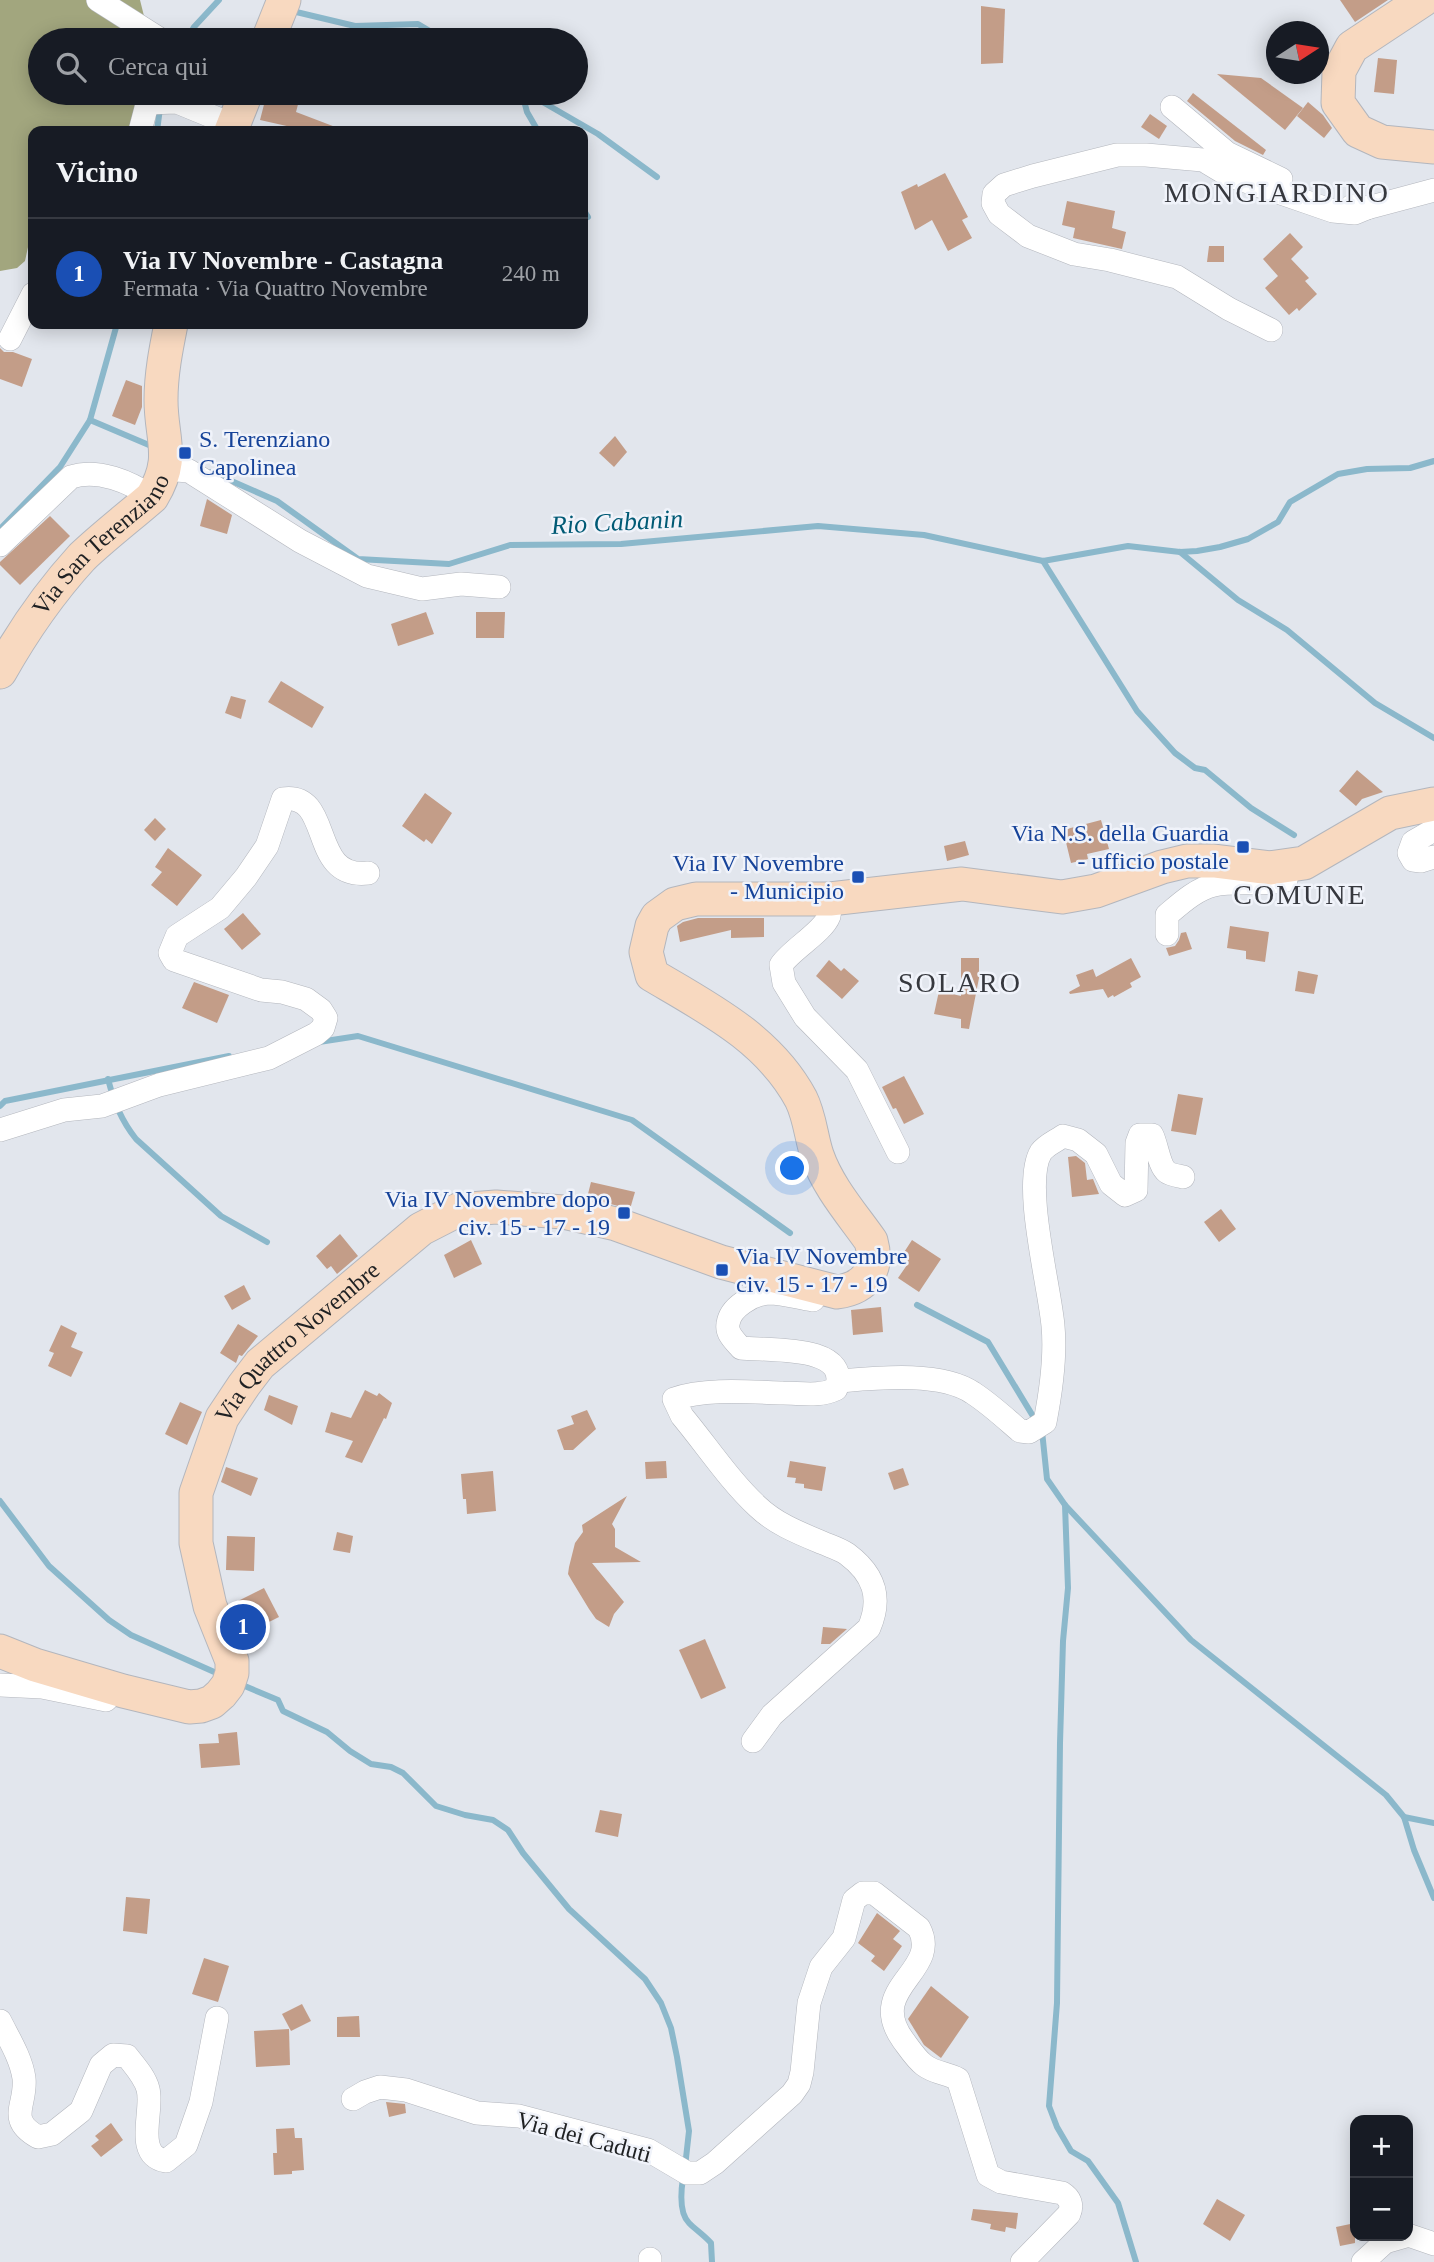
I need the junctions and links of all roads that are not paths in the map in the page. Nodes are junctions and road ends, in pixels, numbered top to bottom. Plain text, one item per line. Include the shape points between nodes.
1 (98, 0) edge
2 (284, 0) edge
3 (1423, 0) edge
4 (142, 28) edge
5 (273, 28) edge
6 (147, 105) edge
7 (184, 105) edge
8 (241, 105) edge
9 (1172, 107) dead end
10 (141, 126) edge
11 (228, 126) edge
12 (233, 126) edge
13 (1434, 147) edge
14 (1434, 190) edge
15 (1367, 208) junction
16 (28, 304) edge
17 (170, 329) edge
18 (1271, 330) dead end
19 (10, 339) dead end
20 (158, 483) junction
21 (0, 545) edge
22 (499, 587) dead end
23 (0, 672) edge
24 (1434, 804) edge
25 (1434, 830) edge
26 (1434, 858) edge
27 (1304, 863) junction
28 (368, 873) dead end
29 (830, 899) junction
30 (1167, 934) dead end
31 (0, 1130) edge
32 (898, 1152) dead end
33 (1184, 1177) dead end
34 (831, 1291) junction
35 (839, 1381) junction
36 (0, 1651) edge
37 (0, 1685) edge
38 (123, 1691) junction
39 (753, 1741) dead end
40 (217, 2018) dead end
41 (0, 2021) edge
42 (353, 2099) dead end
43 (1413, 2238) edge
44 (1389, 2241) edge
45 (1434, 2244) edge
46 (1022, 2262) edge
47 (1363, 2262) edge

1 - 4 street
2 - 5 main road
3 - 13 main road via 1352,47 1339,71 1338,103 1358,131 1382,142
6 - 10 street
7 - 11 street
8 - 12 main road
9 - 15 street via 1227,153 1338,204
14 - 15 street
15 - 18 street via 1355,213 1333,211 1228,174 1203,160 1146,155 1117,155 1033,176 1004,185 994,194 999,214 1028,236 1074,254 1177,277
16 - 19 street
17 - 20 main road, Via San Terenziano via 161,387 167,458
20 - 21 street via 133,484 78,474
20 - 22 street via 188,471 300,541 367,576 422,589 461,584
20 - 23 main road, Via San Terenziano via 49,596
24 - 27 main road via 1390,813
25 - 26 street via 1413,842 1409,853 1422,862
27 - 29 main road via 1270,868 1187,861 1096,891 1062,897 962,884
27 - 30 street via 1299,877 1213,885 1184,900 1167,915
28 - 31 street via 342,869 329,856 306,803 293,797 283,799 267,846 246,877 220,908 177,936 170,953 174,960 243,985 306,999 326,1018 323,1028 269,1058
29 - 32 street via 828,917 781,965 784,982 805,1017 857,1070
29 - 34 main road via 696,899 675,904 657,917 646,952 652,975 737,1026 770,1057 802,1100 826,1176 871,1241 874,1253 873,1265 860,1285
33 - 35 street via 1167,1172 1152,1135 1140,1135 1136,1190 1125,1195 1111,1184 1096,1154 1078,1140 1063,1136 1042,1150 1036,1164 1036,1195 1053,1327 1051,1392 1045,1422 1029,1432 1020,1431 972,1391 953,1385 919,1378
34 - 35 street via 813,1300 768,1293 745,1300 728,1324 741,1348 797,1351 828,1359
34 - 38 main road, Via Quattro Novembre via 563,1212 496,1207 458,1210 421,1228 260,1364 222,1418 196,1493 196,1543 210,1606 232,1661 230,1676 212,1702 201,1706
35 - 39 street via 836,1389 824,1394 705,1393 674,1399 682,1416 758,1507 780,1524 846,1553 865,1570 875,1594 876,1613 869,1628 772,1714
36 - 38 main road, Via Quattro Novembre
37 - 38 street via 42,1686 113,1700
40 - 41 street via 201,2102 186,2145 166,2161 150,2153 148,2089 127,2056 114,2055 101,2066 81,2112 52,2134 38,2137 25,2130 19,2118 24,2080
42 - 46 street, Via dei Caduti via 380,2087 406,2090 477,2113 519,2116 648,2150 687,2173 700,2173 799,2084 809,2003 821,1967 844,1938 854,1900 863,1893 874,1893 912,1922 923,1937 923,1955 897,1990 891,2010 895,2029 923,2064 958,2079 988,2175 1001,2182 1062,2193 1069,2199 1069,2214
43 - 45 street
44 - 47 street

